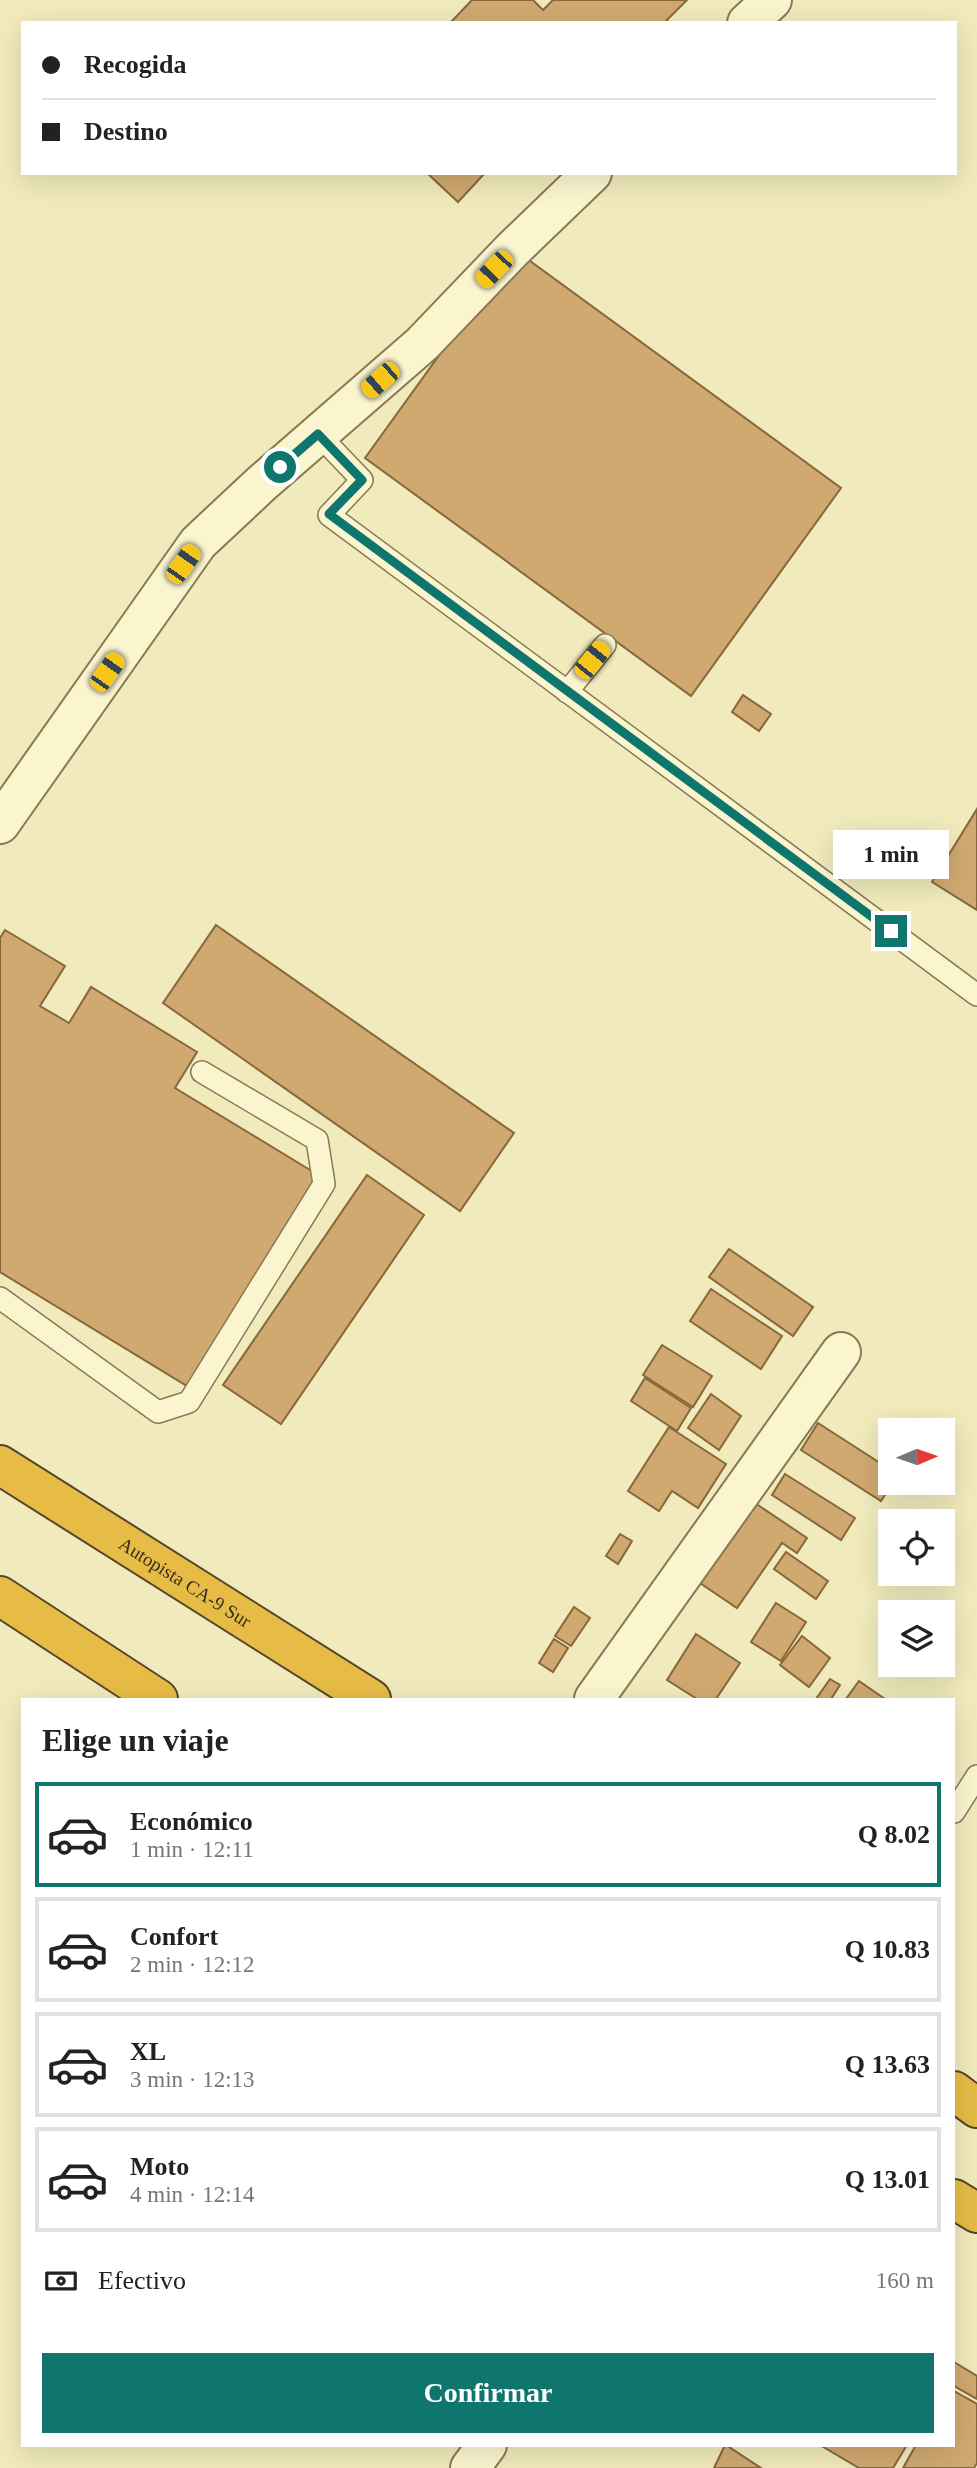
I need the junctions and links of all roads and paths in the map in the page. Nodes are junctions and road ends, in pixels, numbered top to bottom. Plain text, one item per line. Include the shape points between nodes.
1 (772, 0) edge
2 (749, 21) edge
3 (590, 175) edge
4 (318, 434) junction
5 (605, 645) dead end
6 (567, 692) junction
7 (0, 824) edge
8 (977, 995) edge
9 (202, 1072) dead end
10 (0, 1298) edge
11 (841, 1352) dead end
12 (0, 1465) edge
13 (0, 1596) edge
14 (156, 1698) edge
15 (369, 1698) edge
16 (595, 1698) edge
17 (977, 1776) edge
18 (955, 1810) edge
19 (955, 2092) edge
20 (977, 2108) edge
21 (955, 2200) edge
22 (977, 2213) edge
23 (486, 2447) edge
24 (470, 2468) edge

1 - 2 street
3 - 4 street via 422,344
4 - 6 lane via 362,480 329,514
4 - 7 street via 198,542
5 - 6 lane
6 - 8 lane
9 - 10 lane via 317,1140 324,1184 188,1402 158,1412
11 - 16 street
12 - 15 highway, Autopista CA-9 Sur
13 - 14 highway
17 - 18 lane
19 - 20 highway
21 - 22 highway
23 - 24 street

